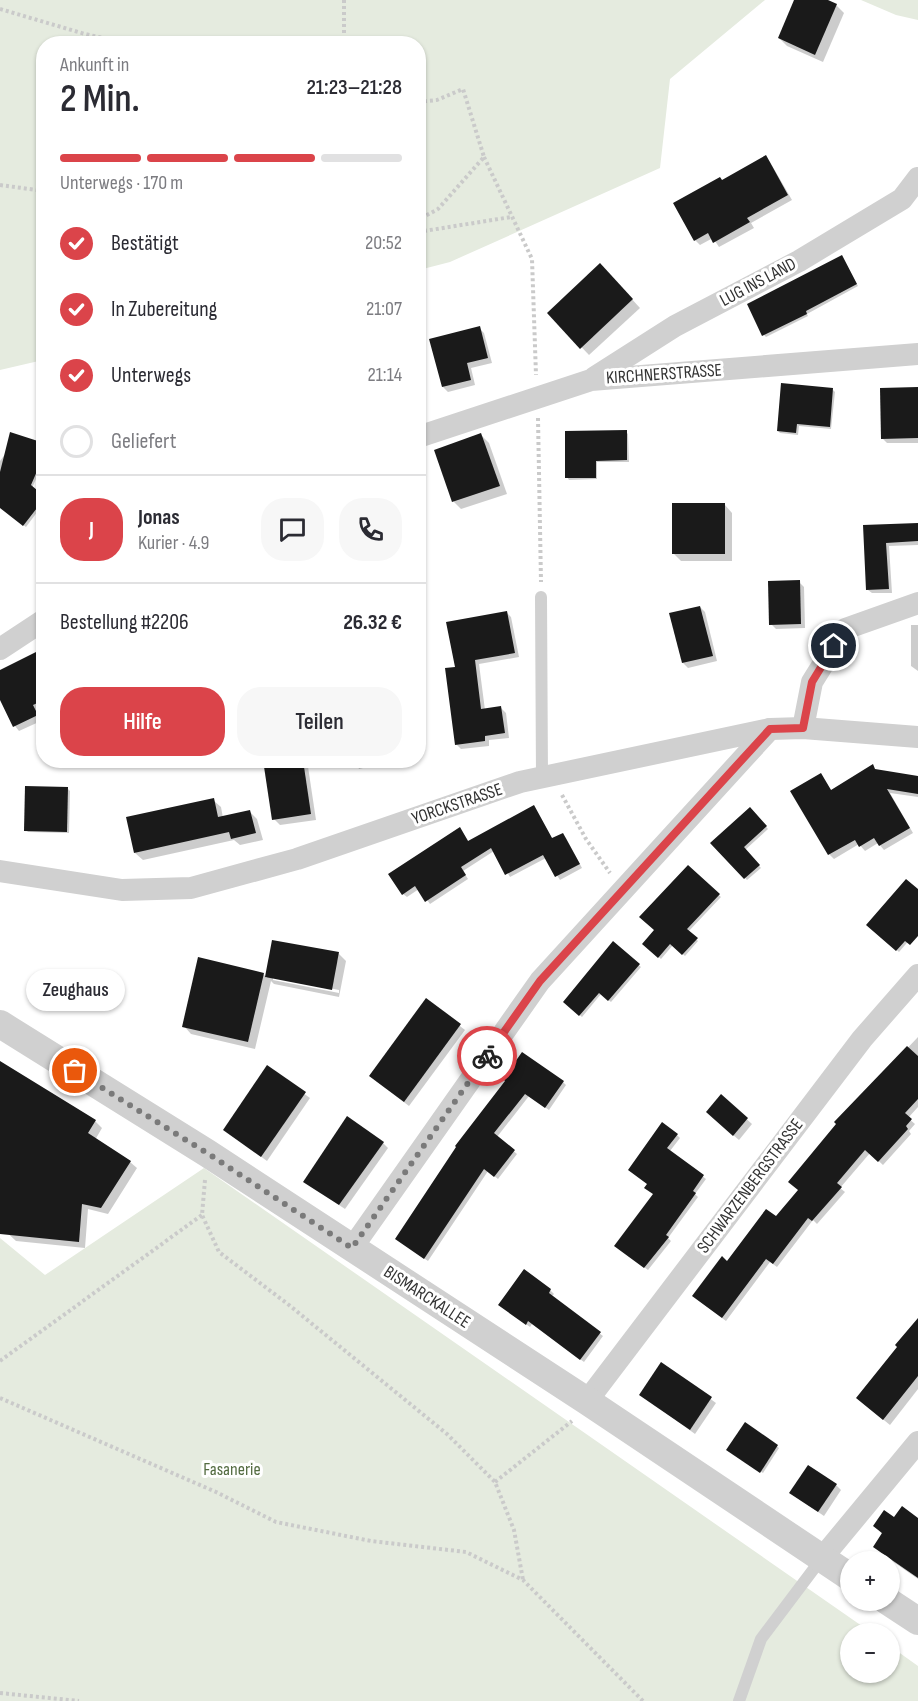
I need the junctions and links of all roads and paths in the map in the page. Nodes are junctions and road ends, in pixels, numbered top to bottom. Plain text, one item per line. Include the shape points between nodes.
1 (344, 0) edge
2 (0, 9) edge
3 (94, 36) edge
4 (344, 36) edge
5 (426, 101) edge
6 (484, 157) junction
7 (918, 178) edge
8 (0, 185) edge
9 (36, 190) edge
10 (426, 216) edge
11 (512, 217) junction
12 (426, 231) edge
13 (918, 354) edge
14 (591, 380) junction
15 (537, 398) junction
16 (426, 434) edge
17 (541, 597) joint
18 (918, 603) edge
19 (36, 625) edge
20 (0, 649) edge
21 (803, 728) junction
22 (770, 729) junction
23 (918, 737) edge
24 (542, 777) junction
25 (565, 800) dead end
26 (0, 871) edge
27 (623, 890) junction
28 (918, 975) edge
29 (0, 1024) edge
30 (207, 1153) junction
31 (202, 1215) junction
32 (352, 1248) junction
33 (0, 1361) edge
34 (0, 1398) edge
35 (581, 1410) junction
36 (918, 1442) edge
37 (495, 1482) junction
38 (822, 1558) junction
39 (840, 1570) edge
40 (523, 1580) junction
41 (900, 1609) edge
42 (918, 1621) edge
43 (0, 1693) edge
44 (79, 1701) edge
45 (643, 1701) edge
46 (739, 1701) edge

1 - 4 path
2 - 3 path
5 - 6 path via 463,89
6 - 10 path via 438,209
6 - 11 path
7 - 14 street, LUG INS LAND via 902,199 799,261 675,326
8 - 9 path
11 - 12 path
11 - 15 path via 532,260
13 - 14 street, KIRCHNERSTRASSE
14 - 15 street, KIRCHNERSTRASSE
15 - 16 street, KIRCHNERSTRASSE
15 - 17 path
17 - 24 lane
18 - 21 street via 845,628 812,682
19 - 20 street
21 - 22 street, YORCKSTRASSE
21 - 23 street, YORCKSTRASSE
22 - 24 street, YORCKSTRASSE
22 - 27 street
24 - 26 street, YORCKSTRASSE via 297,859 191,888 122,891
25 - 27 path via 586,839
27 - 32 street via 540,981
28 - 35 street, SCHWARZENBERGSTRASSE via 862,1038
29 - 30 street, BISMARCKALLEE
30 - 31 path
30 - 32 street, BISMARCKALLEE
31 - 33 path
31 - 37 path via 219,1252 447,1434
32 - 35 street, BISMARCKALLEE
34 - 40 path via 276,1522 371,1541 466,1552
35 - 37 path
35 - 38 street, BISMARCKALLEE
36 - 38 street
37 - 40 path via 514,1530
38 - 39 street, BISMARCKALLEE
38 - 46 lane via 761,1639
40 - 45 path
41 - 42 street
43 - 44 path

